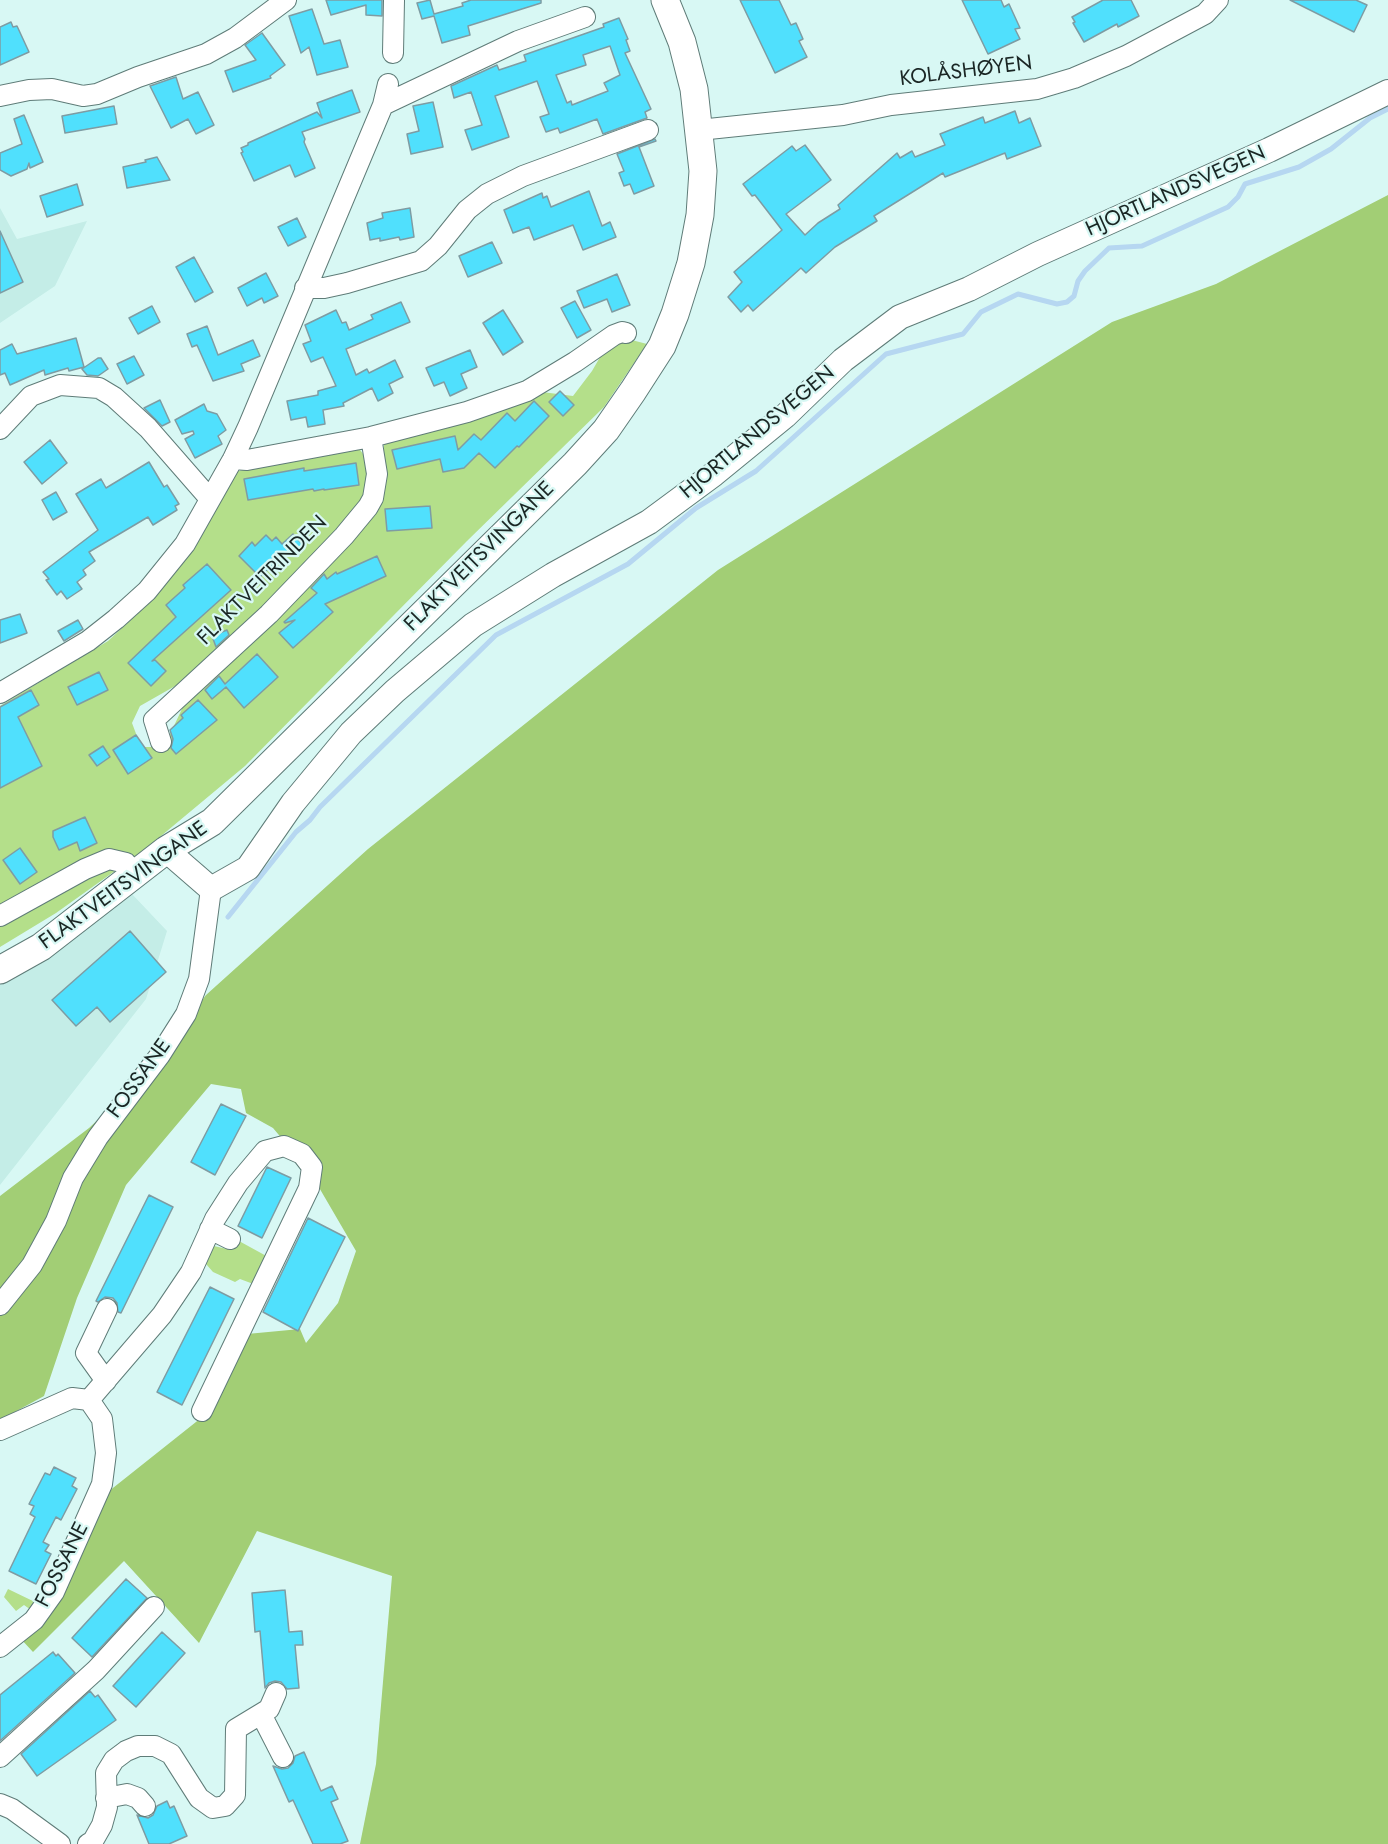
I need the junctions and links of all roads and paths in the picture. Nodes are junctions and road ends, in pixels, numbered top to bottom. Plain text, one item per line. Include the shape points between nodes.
1 (286, 0) edge
2 (394, 0) edge
3 (665, 0) edge
4 (1218, 0) edge
5 (585, 17) dead end
6 (393, 54) dead end
7 (388, 84) dead end
8 (1388, 92) edge
9 (0, 96) edge
10 (382, 105) junction
11 (648, 130) dead end
12 (699, 130) junction
13 (305, 288) junction
14 (626, 333) dead end
15 (0, 429) edge
16 (371, 437) junction
17 (233, 459) junction
18 (210, 499) junction
19 (0, 693) edge
20 (161, 742) dead end
21 (166, 850) junction
22 (126, 863) dead end
23 (211, 889) junction
24 (0, 916) edge
25 (0, 970) edge
26 (210, 1229) junction
27 (230, 1239) dead end
28 (0, 1305) edge
29 (107, 1309) dead end
30 (106, 1381) junction
31 (89, 1400) junction
32 (202, 1411) dead end
33 (0, 1430) edge
34 (154, 1607) dead end
35 (0, 1647) edge
36 (276, 1692) dead end
37 (261, 1714) junction
38 (283, 1756) dead end
39 (0, 1757) edge
40 (106, 1798) junction
41 (0, 1804) edge
42 (146, 1806) dead end
43 (60, 1844) edge
44 (88, 1844) edge

1 - 9 street via 206,54 97,94 83,96 52,89
2 - 6 street
3 - 12 main road, FLAKTVEITSVINGANE via 689,67
4 - 12 street, KOLÅSHØYEN via 1205,14 1126,56 1037,89
5 - 10 street via 518,41
7 - 10 street
8 - 23 street, HJORTLANDSVEGEN via 900,318 843,360 785,416 714,474 649,522 472,625 351,733 293,802 248,868
10 - 13 street
11 - 13 street via 524,176 487,194 467,210 421,261 347,283
12 - 21 main road, FLAKTVEITSVINGANE via 703,171 691,263 662,346 606,430 260,777 212,822
13 - 17 street
14 - 16 street via 614,335 545,381 510,398
15 - 18 street via 32,396 60,385 99,388 148,428
16 - 17 street via 247,460
16 - 20 street, FLAKTVEITRINDEN via 377,474 368,507 273,609 154,720
17 - 18 street
18 - 19 street via 185,544 147,591 88,642
21 - 23 street
21 - 25 main road, FLAKTVEITSVINGANE via 41,947
22 - 24 street, FLAKTVEITSVINGANE via 109,859 85,869
23 - 28 street, FOSSANE via 199,980 186,1014 98,1137 73,1178 32,1265
26 - 27 street
26 - 30 street via 192,1272 162,1315
26 - 32 street via 238,1183 265,1151 284,1146 302,1154 312,1167 309,1188
29 - 30 street via 86,1353
30 - 31 street
31 - 33 street via 72,1398
31 - 35 street, FOSSANE via 102,1419 106,1453 102,1484 54,1592 34,1620
34 - 39 street via 96,1670
36 - 37 street via 269,1709
37 - 38 street
37 - 40 street via 236,1729 235,1796 225,1806 213,1808 200,1798 171,1754 155,1746 126,1750 114,1760 106,1773
40 - 42 street via 127,1794
40 - 44 street via 102,1825
41 - 43 street

